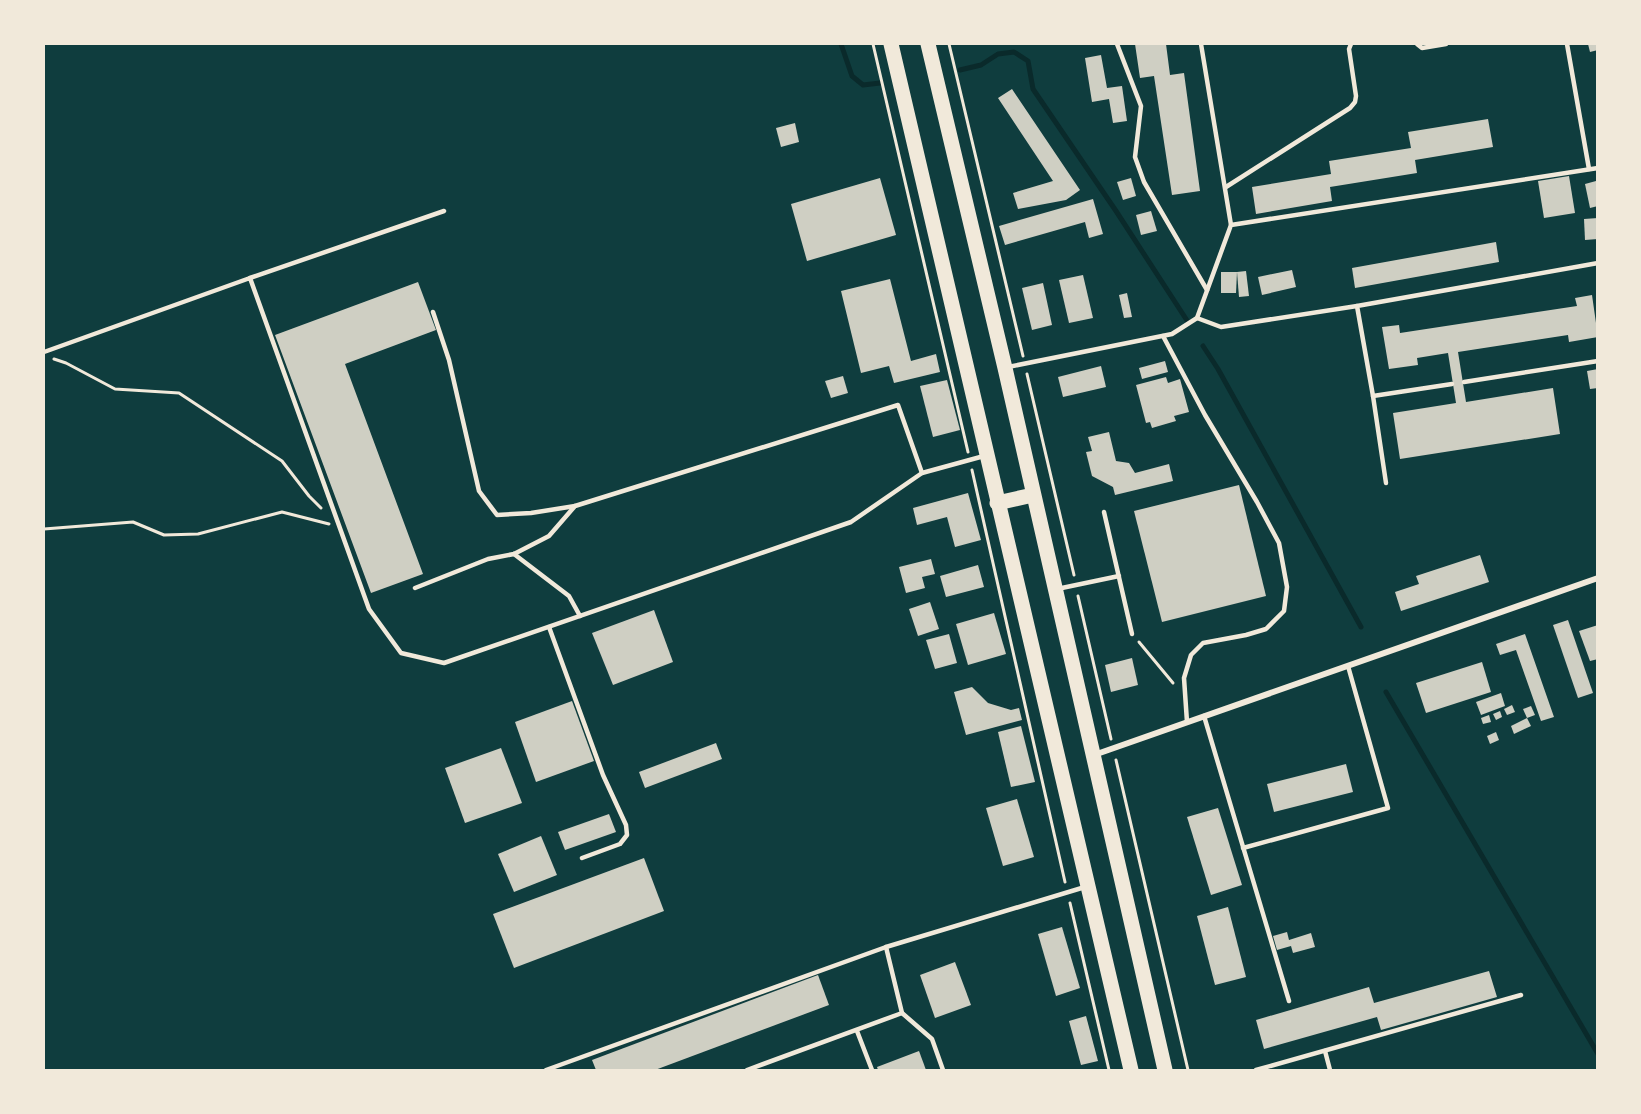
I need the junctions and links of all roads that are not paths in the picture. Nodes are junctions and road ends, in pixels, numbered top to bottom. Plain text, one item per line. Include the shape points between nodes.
1 (891, 44) edge
2 (928, 44) edge
3 (1117, 44) edge
4 (1202, 44) edge
5 (1351, 44) edge
6 (1417, 44) edge
7 (1446, 44) edge
8 (1567, 44) edge
9 (1598, 168) edge
10 (1589, 169) junction
11 (1226, 187) junction
12 (444, 211) dead end
13 (1231, 225) junction
14 (1598, 263) edge
15 (250, 278) junction
16 (1207, 291) junction
17 (1357, 306) junction
18 (433, 312) dead end
19 (1197, 318) junction
20 (1163, 336) junction
21 (44, 354) edge
22 (1598, 361) edge
23 (1005, 368) junction
24 (1464, 382) dead end
25 (1452, 384) dead end
26 (1373, 396) junction
27 (986, 455) junction
28 (922, 473) junction
29 (1386, 483) dead end
30 (1033, 495) junction
31 (997, 503) junction
32 (575, 506) junction
33 (1104, 512) dead end
34 (514, 554) junction
35 (1119, 576) junction
36 (1598, 578) edge
37 (415, 588) dead end
38 (1055, 590) junction
39 (580, 616) junction
40 (549, 627) junction
41 (1132, 634) road end
42 (1348, 666) junction
43 (1204, 716) junction
44 (1186, 722) junction
45 (1093, 755) junction
46 (1243, 848) junction
47 (582, 858) dead end
48 (1088, 886) junction
49 (886, 947) junction
50 (1521, 995) dead end
51 (1289, 1001) dead end
52 (902, 1013) junction
53 (857, 1031) junction
54 (1325, 1051) junction
55 (558, 1069) edge
56 (546, 1071) edge
57 (747, 1071) edge
58 (872, 1071) edge
59 (943, 1071) edge
60 (1131, 1071) edge
61 (1165, 1071) edge
62 (1256, 1071) edge
63 (1330, 1071) edge

1 - 27 main road
2 - 23 main road
3 - 16 lane via 1141,106 1135,158 1144,182
4 - 11 lane
5 - 11 lane via 1356,96 1350,108
6 - 7 lane via 1422,48
8 - 10 lane
9 - 10 lane
10 - 13 lane
11 - 13 lane
12 - 15 lane
13 - 16 lane
14 - 17 lane
15 - 21 lane
15 - 40 lane via 369,609 401,653 444,663
16 - 19 lane
17 - 19 lane via 1221,327
17 - 26 lane
18 - 32 lane via 449,360 479,491 497,515
19 - 20 lane
20 - 23 lane
20 - 44 lane via 1279,543 1287,587 1284,611 1266,629 1203,643 1191,655 1184,678
22 - 24 lane
23 - 30 main road
25 - 26 lane
26 - 29 lane
27 - 28 lane
27 - 31 main road
28 - 32 lane via 898,405
28 - 39 lane via 851,522
30 - 31 main road
30 - 38 main road
31 - 48 main road
32 - 34 lane via 549,536
33 - 35 lane
34 - 37 lane via 488,559
34 - 39 lane via 569,596
35 - 38 lane
35 - 41 lane
36 - 42 street
38 - 45 main road
39 - 40 lane
40 - 47 lane via 603,775 626,825 627,835 620,844
42 - 43 street
42 - 46 lane via 1388,808
43 - 44 street
43 - 46 lane
44 - 45 street
45 - 61 main road
46 - 51 lane
48 - 49 lane
48 - 60 main road
49 - 52 lane
49 - 55 lane
50 - 54 lane
52 - 53 lane
52 - 59 lane via 932,1039
53 - 57 lane
53 - 58 lane
54 - 62 lane
54 - 63 lane
55 - 56 lane

